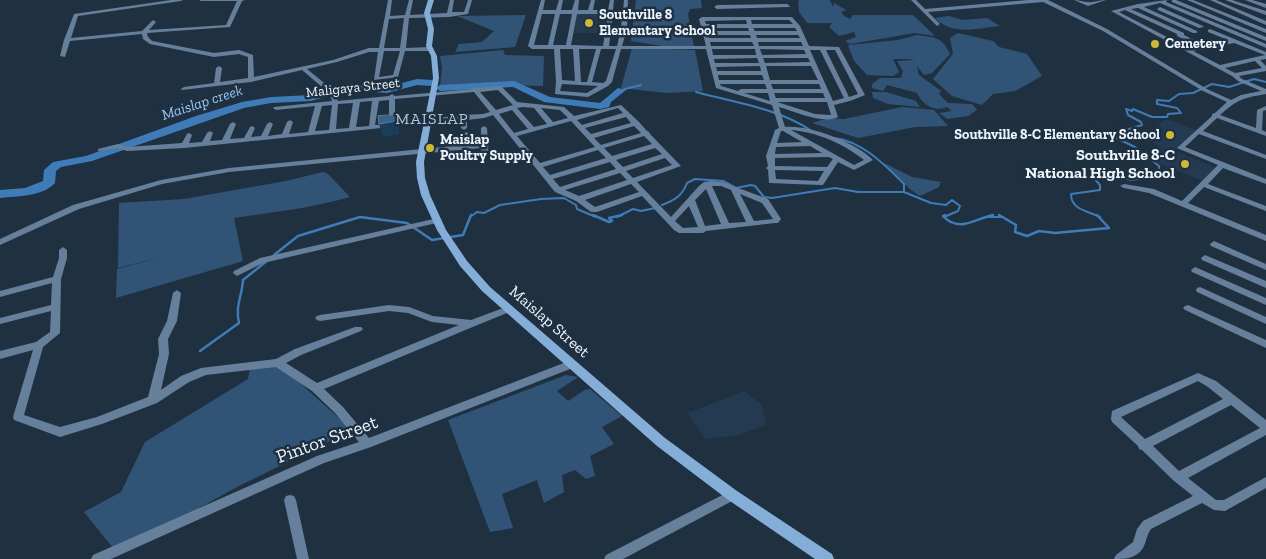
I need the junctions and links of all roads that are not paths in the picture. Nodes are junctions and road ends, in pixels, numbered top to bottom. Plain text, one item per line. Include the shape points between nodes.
1 (180, 0) edge
2 (201, 0) edge
3 (242, 0) edge
4 (390, 0) edge
5 (411, 0) edge
6 (431, 0) edge
7 (452, 0) edge
8 (470, 0) edge
9 (543, 0) edge
10 (561, 0) edge
11 (577, 0) edge
12 (593, 0) edge
13 (612, 0) edge
14 (626, 0) edge
15 (716, 0) edge
16 (732, 0) edge
17 (772, 0) edge
18 (913, 0) edge
19 (1044, 0) edge
20 (1076, 0) edge
21 (1104, 0) edge
22 (1183, 0) edge
23 (1189, 0) edge
24 (1214, 0) edge
25 (1227, 0) edge
26 (1247, 0) edge
27 (1262, 0) edge
28 (1174, 1) edge
29 (1161, 2) junction
30 (1266, 2) edge
31 (746, 3) edge
32 (761, 3) edge
33 (786, 3) edge
34 (1147, 4) junction
35 (717, 6) junction
36 (733, 6) junction
37 (775, 6) junction
38 (1138, 6) junction
39 (1266, 6) edge
40 (1126, 9) junction
41 (557, 11) junction
42 (924, 11) junction
43 (540, 12) junction
44 (574, 12) junction
45 (590, 12) junction
46 (610, 12) junction
47 (625, 12) junction
48 (449, 14) junction
49 (427, 15) junction
50 (1266, 15) edge
51 (407, 17) junction
52 (386, 18) junction
53 (720, 18) junction
54 (748, 19) junction
55 (1257, 20) junction
56 (153, 22) dead end
57 (1244, 22) junction
58 (1266, 23) edge
59 (937, 24) dead end
60 (1232, 25) junction
61 (704, 26) junction
62 (797, 26) junction
63 (563, 27) junction
64 (1220, 27) junction
65 (752, 29) junction
66 (1199, 30) junction
67 (1210, 30) junction
68 (1266, 31) edge
69 (144, 32) junction
70 (800, 33) junction
71 (1180, 34) junction
72 (706, 37) junction
73 (1164, 38) junction
74 (1266, 38) edge
75 (67, 40) junction
76 (755, 40) junction
77 (803, 40) junction
78 (1235, 41) junction
79 (1266, 46) edge
80 (553, 47) junction
81 (568, 47) junction
82 (576, 47) junction
83 (602, 47) junction
84 (620, 47) junction
85 (1203, 47) junction
86 (710, 48) junction
87 (757, 48) junction
88 (806, 48) junction
89 (822, 48) junction
90 (404, 49) junction
91 (430, 49) junction
92 (381, 50) junction
93 (1188, 50) junction
94 (1266, 55) edge
95 (63, 56) dead end
96 (760, 56) junction
97 (810, 56) junction
98 (711, 57) junction
99 (1261, 62) edge
100 (761, 64) junction
101 (814, 64) junction
102 (714, 65) junction
103 (1219, 67) junction
104 (219, 68) dead end
105 (304, 69) junction
106 (817, 71) junction
107 (833, 71) junction
108 (849, 71) junction
109 (716, 73) junction
110 (764, 73) junction
111 (1234, 75) junction
112 (251, 80) junction
113 (558, 82) junction
114 (578, 82) junction
115 (718, 82) junction
116 (766, 82) junction
117 (822, 82) junction
118 (217, 84) junction
119 (589, 84) junction
120 (606, 85) junction
121 (184, 90) dead end
122 (475, 90) junction
123 (1205, 90) joint
124 (730, 91) junction
125 (770, 91) junction
126 (826, 91) junction
127 (433, 92) junction
128 (1266, 92) edge
129 (333, 93) joint
130 (392, 96) junction
131 (376, 98) junction
132 (357, 100) junction
133 (848, 100) junction
134 (336, 102) junction
135 (774, 102) junction
136 (831, 102) junction
137 (1231, 102) junction
138 (319, 104) junction
139 (523, 105) junction
140 (535, 105) junction
141 (513, 107) junction
142 (276, 108) dead end
143 (1266, 108) edge
144 (495, 113) junction
145 (628, 114) junction
146 (1214, 116) junction
147 (463, 117) junction
148 (572, 118) junction
149 (428, 121) junction
150 (290, 122) dead end
151 (636, 123) junction
152 (233, 124) dead end
153 (270, 124) dead end
154 (392, 124) junction
155 (551, 124) junction
156 (372, 126) junction
157 (252, 128) dead end
158 (352, 128) junction
159 (484, 128) dead end
160 (581, 128) junction
161 (782, 128) junction
162 (532, 129) junction
163 (332, 130) junction
164 (311, 132) junction
165 (1199, 132) junction
166 (210, 133) dead end
167 (647, 133) junction
168 (1263, 133) edge
169 (189, 135) dead end
170 (513, 135) junction
171 (286, 136) junction
172 (590, 137) junction
173 (264, 138) junction
174 (246, 140) junction
175 (225, 142) junction
176 (205, 144) junction
177 (812, 144) junction
178 (486, 145) junction
179 (658, 145) junction
180 (773, 145) junction
181 (184, 146) junction
182 (122, 147) joint
183 (466, 147) junction
184 (600, 147) junction
185 (100, 150) dead end
186 (422, 152) junction
187 (667, 155) junction
188 (485, 156) dead end
189 (770, 156) junction
190 (834, 157) junction
191 (1266, 157) edge
192 (611, 158) junction
193 (1222, 165) junction
194 (538, 166) junction
195 (770, 168) junction
196 (622, 169) junction
197 (830, 169) junction
198 (549, 178) junction
199 (633, 181) junction
200 (1266, 182) edge
201 (707, 184) junction
202 (1202, 184) junction
203 (1124, 186) dead end
204 (734, 189) junction
205 (558, 190) junction
206 (644, 193) junction
207 (579, 199) junction
208 (691, 200) junction
209 (1184, 203) junction
210 (1266, 209) edge
211 (438, 220) junction
212 (672, 220) junction
213 (751, 224) junction
214 (726, 226) junction
215 (703, 230) junction
216 (1266, 238) edge
217 (0, 242) edge
218 (1214, 244) dead end
219 (63, 250) dead end
220 (1205, 258) dead end
221 (1266, 267) edge
222 (1195, 270) dead end
223 (237, 273) dead end
224 (57, 279) junction
225 (1266, 285) edge
226 (1200, 290) dead end
227 (177, 293) dead end
228 (0, 294) edge
229 (1266, 302) edge
230 (56, 307) junction
231 (1188, 308) dead end
232 (509, 309) junction
233 (320, 318) dead end
234 (1266, 320) edge
235 (0, 321) edge
236 (472, 323) junction
237 (358, 329) dead end
238 (1266, 344) edge
239 (40, 345) junction
240 (0, 355) edge
241 (278, 363) junction
242 (572, 364) junction
243 (316, 388) junction
244 (153, 400) junction
245 (1232, 400) junction
246 (1266, 428) edge
247 (367, 444) junction
248 (1143, 446) junction
249 (1178, 477) junction
250 (1266, 482) edge
251 (732, 495) junction
252 (1202, 497) junction
253 (290, 500) dead end
254 (97, 559) edge
255 (303, 559) edge
256 (610, 559) edge
257 (827, 559) edge
258 (1120, 559) edge

1 - 75 street via 76,15
2 - 3 street
3 - 69 street via 228,26
4 - 52 street
5 - 51 street
6 - 49 main road
7 - 48 street
8 - 48 street via 466,13
9 - 43 street
10 - 41 street
11 - 44 street
12 - 45 street
13 - 46 street
14 - 47 street
15 - 35 street
16 - 36 street
17 - 37 street
18 - 42 street
19 - 42 street
19 - 123 street via 1105,30
20 - 21 street via 1088,4
22 - 28 street
23 - 57 street
24 - 55 street
25 - 50 street
26 - 39 street
27 - 30 street
28 - 29 street
28 - 60 street
29 - 34 street
29 - 64 street
31 - 32 street
31 - 33 street via 748,12 789,12
31 - 36 street
32 - 37 street
33 - 37 street
34 - 38 street
34 - 66 street
35 - 36 street
35 - 53 street
38 - 40 street
38 - 66 street
40 - 71 street
40 - 73 street via 1113,12
41 - 43 street
41 - 44 street
41 - 63 street
42 - 59 street
43 - 80 street via 530,46
44 - 45 street
44 - 63 street
45 - 46 street
46 - 47 street
46 - 83 street
47 - 84 street
48 - 49 street
49 - 51 street
49 - 91 main road, Maislap Street via 431,26
50 - 55 street
51 - 52 street
51 - 90 street
52 - 92 street
53 - 54 street
53 - 61 street via 703,19
54 - 62 street via 790,18
54 - 65 street
55 - 57 street
55 - 58 street
56 - 69 street
57 - 60 street
57 - 68 street
60 - 64 street
60 - 74 street
61 - 65 street
61 - 72 street
62 - 65 street
62 - 70 street
63 - 80 street
63 - 81 street
64 - 67 street
64 - 79 street
65 - 70 street
65 - 72 street
65 - 76 street
66 - 67 street
66 - 71 street
67 - 78 street
69 - 75 street
69 - 112 street via 150,42 214,55 239,52 251,56
70 - 77 street
71 - 73 street
71 - 85 street
72 - 76 street
72 - 86 street
73 - 93 street
75 - 95 street
76 - 77 street
76 - 87 street
77 - 88 street
78 - 85 street
78 - 94 street
80 - 81 street
80 - 113 street
81 - 82 street
82 - 83 street
82 - 114 street
83 - 84 street
83 - 119 street
84 - 86 street
84 - 120 street
85 - 93 street
86 - 87 street
86 - 98 street
87 - 88 street
87 - 96 street
88 - 89 street
88 - 97 street
89 - 107 street
89 - 108 street via 838,49
90 - 91 street
90 - 92 street
90 - 92 street via 395,77 376,79
91 - 127 main road, Maislap Street via 436,72
92 - 105 street via 358,53
93 - 103 street
94 - 99 street
96 - 97 street
96 - 98 street
96 - 100 street
97 - 101 street
98 - 102 street
99 - 103 street
99 - 111 street via 1264,70
100 - 101 street
100 - 102 street
100 - 110 street
101 - 106 street
102 - 109 street
103 - 111 street
104 - 118 street
105 - 112 street
105 - 129 street
106 - 107 street
106 - 117 street
107 - 108 street
107 - 133 street
108 - 133 street via 862,95
109 - 110 street
109 - 115 street
110 - 116 street
111 - 128 street
112 - 118 street
113 - 114 street
113 - 120 street via 557,93 585,96
114 - 119 street
115 - 116 street
115 - 124 street via 719,88
116 - 117 street
116 - 125 street
117 - 126 street
118 - 121 street
119 - 120 street
122 - 127 street, Maligaya Street
122 - 139 street, Maligaya Street via 500,88 513,103
122 - 144 street
123 - 137 street
124 - 125 street
124 - 135 street
125 - 126 street
125 - 135 street
126 - 136 street
127 - 130 street, Maligaya Street
127 - 149 main road, Maislap Street
128 - 137 street
129 - 134 street
130 - 131 street, Maligaya Street
130 - 154 street
131 - 132 street, Maligaya Street
131 - 156 street
132 - 134 street, Maligaya Street
132 - 158 street
133 - 136 street
134 - 138 street, Maligaya Street
134 - 163 street
135 - 136 street
135 - 136 street via 815,116 833,117 836,116
135 - 161 street
137 - 146 street
138 - 142 street, Maligaya Street
138 - 164 street
139 - 140 street
139 - 141 street
140 - 148 street via 559,107
140 - 155 street
141 - 144 street
141 - 162 street
143 - 168 street via 1260,110
144 - 147 street
144 - 170 street
145 - 148 street via 619,106
145 - 151 street
145 - 160 street
146 - 165 street
146 - 168 street
147 - 149 street
147 - 183 street
148 - 155 street
148 - 160 street
149 - 154 street
149 - 186 main road, Maislap Street
150 - 171 street
151 - 167 street
151 - 172 street
152 - 175 street
153 - 173 street
154 - 156 street
155 - 162 street
156 - 158 street
157 - 174 street
158 - 163 street
159 - 178 street
160 - 172 street
161 - 177 street
161 - 180 street via 778,130
161 - 190 street via 806,129 869,160 854,168
162 - 170 street
163 - 164 street
164 - 171 street
165 - 191 street
165 - 193 street via 1180,149
166 - 176 street
167 - 179 street
167 - 184 street
169 - 181 street
170 - 194 street
171 - 173 street
172 - 184 street
173 - 174 street
174 - 175 street
175 - 176 street
176 - 181 street
177 - 180 street
177 - 190 street
178 - 183 street
178 - 188 street
179 - 187 street
179 - 192 street
180 - 189 street
181 - 182 street
182 - 185 street
183 - 186 street
184 - 192 street
184 - 194 street
186 - 211 main road, Maislap Street via 422,182
186 - 217 street via 229,170 161,182 76,207
187 - 196 street
187 - 199 street via 677,166
189 - 190 street
189 - 195 street
190 - 197 street
192 - 196 street
192 - 198 street
193 - 200 street
193 - 202 street
194 - 198 street
195 - 197 street
195 - 197 street via 772,182 784,183 820,183
196 - 199 street
196 - 205 street
198 - 205 street
199 - 206 street
199 - 207 street
201 - 204 street
201 - 208 street
201 - 214 street
202 - 209 street
202 - 210 street
203 - 209 street via 1151,191
204 - 213 street
204 - 213 street via 765,201 777,219
205 - 207 street
206 - 207 street via 594,210
206 - 212 street
208 - 212 street
208 - 215 street
209 - 216 street
211 - 223 street via 260,261
211 - 232 main road, Maislap Street via 464,266
212 - 215 street via 682,231
213 - 214 street
214 - 215 street
218 - 221 street
219 - 224 street
220 - 225 street
222 - 229 street
224 - 228 street
224 - 230 street
226 - 234 street
227 - 244 street via 172,321 163,339 164,354
230 - 235 street
230 - 239 street via 55,333
231 - 238 street
232 - 236 street
232 - 242 main road, Maislap Street
233 - 236 street via 389,308 408,310 432,320
236 - 243 street
237 - 241 street
239 - 240 street
239 - 244 street via 18,417 60,432 98,422
241 - 243 street
241 - 244 street via 205,371 185,379
242 - 247 street, Pintor Street
242 - 251 main road, Maislap Street via 661,442
243 - 247 street
245 - 246 street
245 - 248 street
245 - 248 street via 1198,377 1116,414 1118,423
246 - 249 street
247 - 254 street, Pintor Street via 269,480
248 - 249 street
249 - 252 street
250 - 252 street via 1225,506 1214,505
251 - 256 street
251 - 257 main road, Maislap Street
252 - 258 street via 1147,525 1138,545
253 - 255 street

